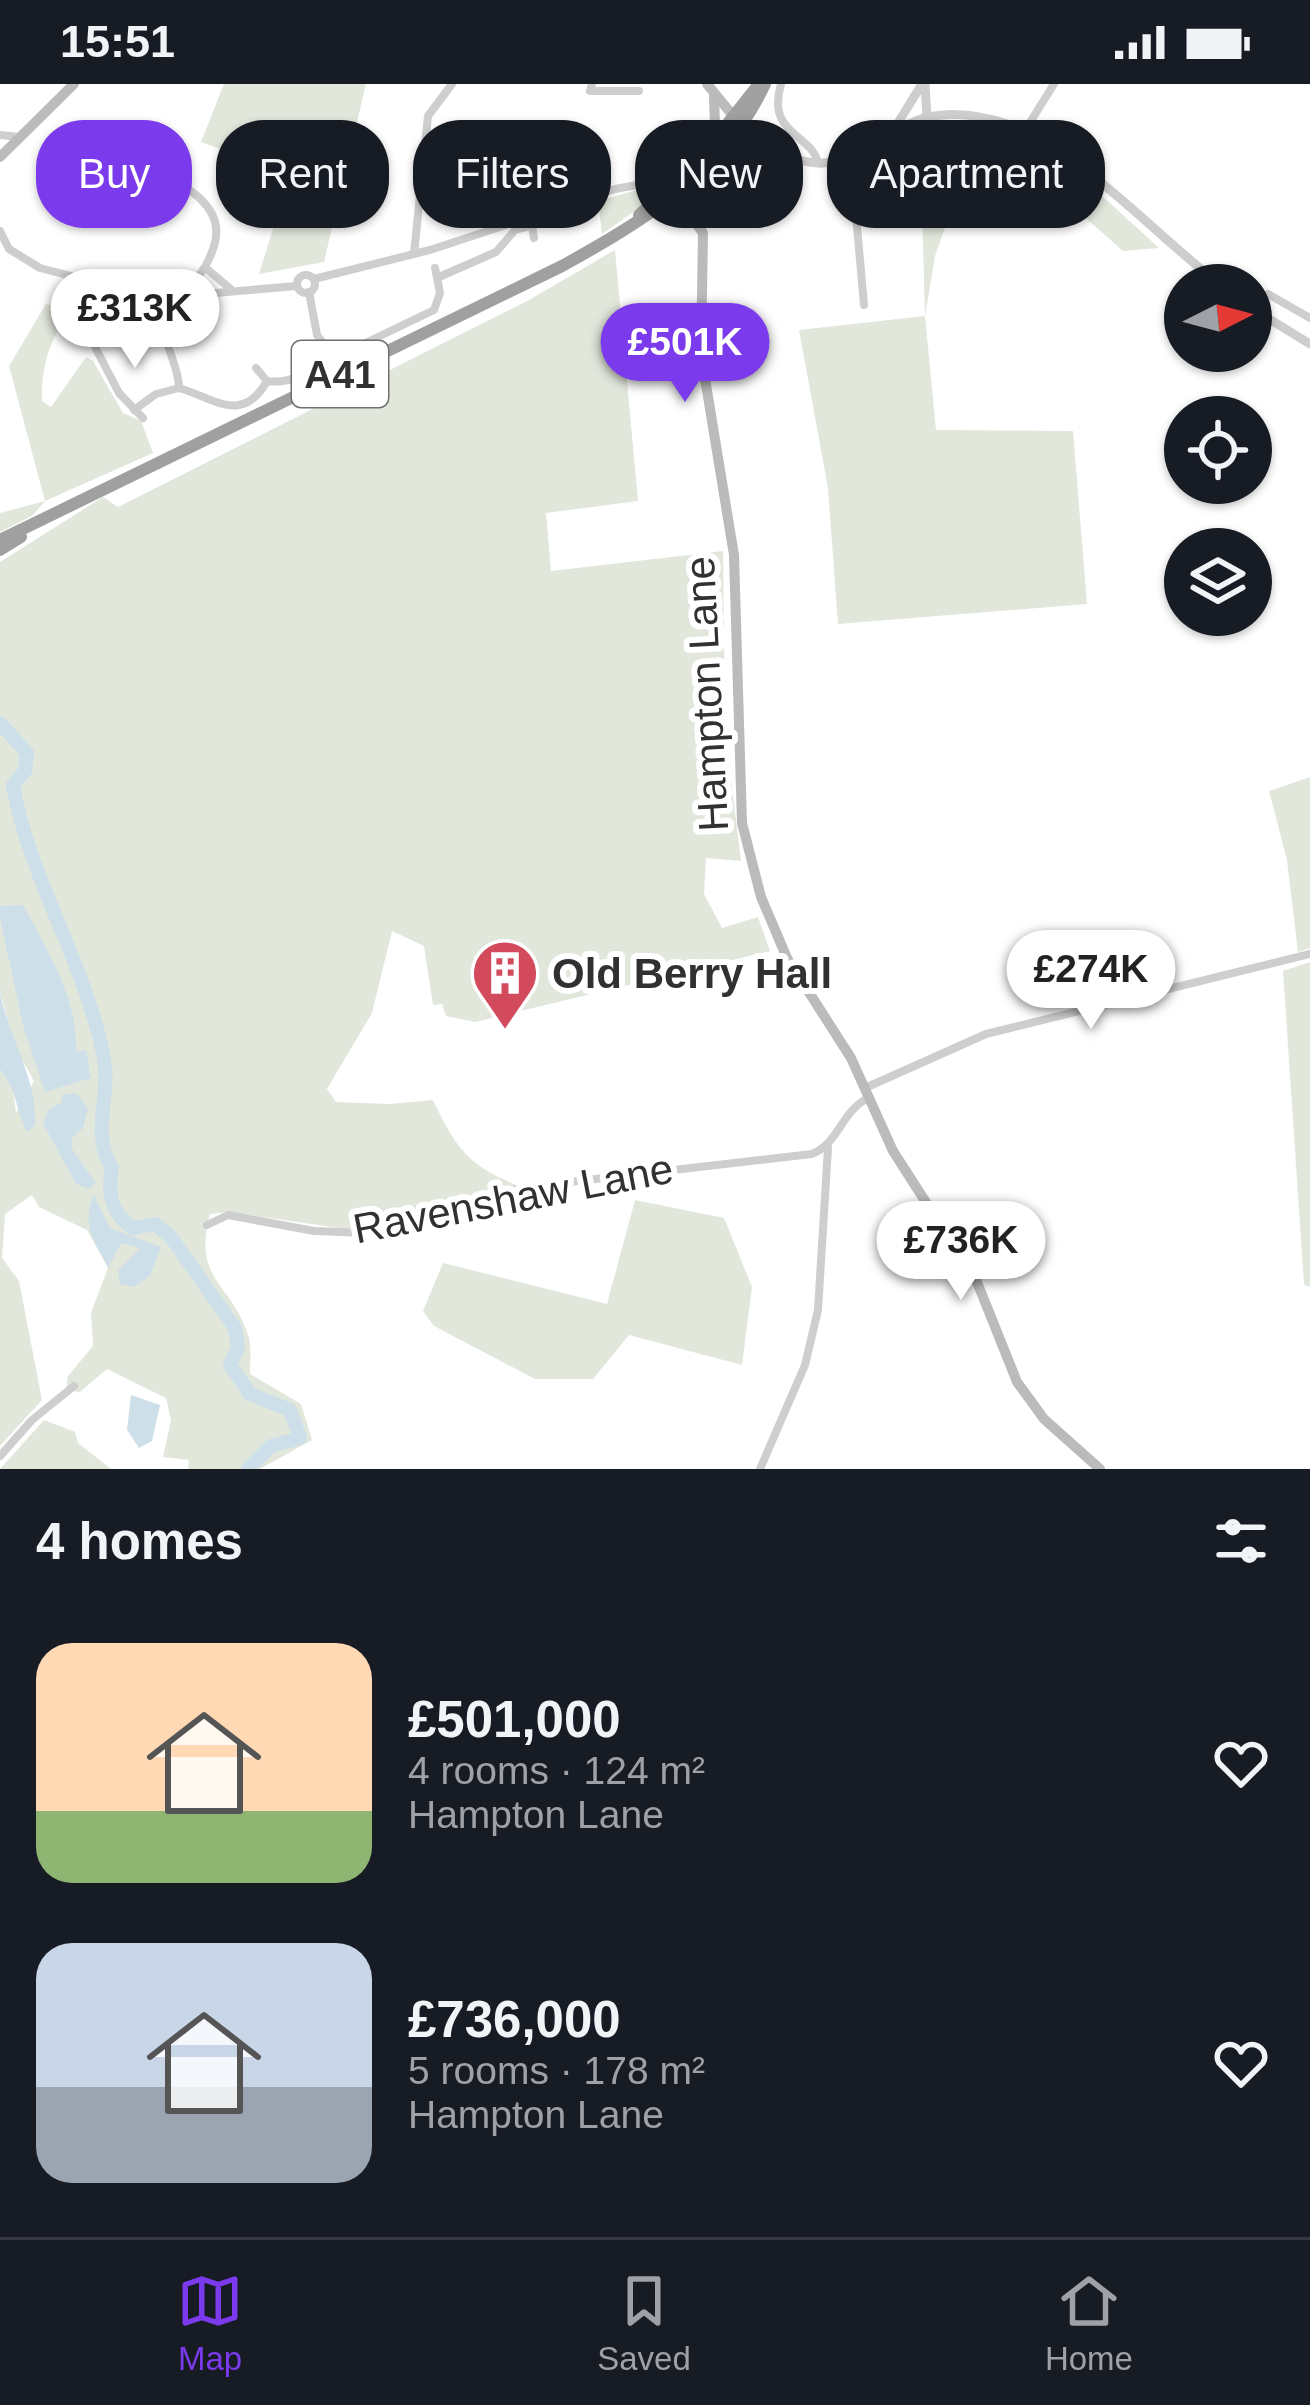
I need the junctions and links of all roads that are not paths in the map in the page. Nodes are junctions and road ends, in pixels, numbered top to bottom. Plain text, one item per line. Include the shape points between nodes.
1 (74, 84) edge
2 (452, 84) edge
3 (592, 84) edge
4 (706, 84) edge
5 (762, 84) edge
6 (782, 84) edge
7 (924, 84) edge
8 (1054, 84) edge
9 (634, 89) edge
10 (714, 96) junction
11 (927, 118) junction
12 (715, 120) edge
13 (736, 120) edge
14 (741, 120) edge
15 (900, 120) edge
16 (922, 120) edge
17 (986, 120) edge
18 (1032, 120) edge
19 (0, 135) edge
20 (19, 137) junction
21 (0, 157) edge
22 (803, 160) edge
23 (827, 162) edge
24 (818, 163) junction
25 (635, 185) edge
26 (1105, 189) edge
27 (192, 193) edge
28 (635, 220) edge
29 (700, 228) edge
30 (857, 228) edge
31 (0, 231) edge
32 (534, 238) dead end
33 (414, 254) junction
34 (1196, 264) edge
35 (207, 269) junction
36 (314, 279) junction
37 (296, 286) junction
38 (1285, 290) dead end
39 (233, 291) junction
40 (309, 292) junction
41 (1272, 296) edge
42 (168, 298) junction
43 (1279, 300) junction
44 (864, 304) dead end
45 (166, 312) dead end
46 (1310, 318) edge
47 (1272, 321) edge
48 (1310, 344) edge
49 (100, 350) dead end
50 (329, 350) junction
51 (256, 368) dead end
52 (267, 381) junction
53 (179, 388) junction
54 (134, 410) junction
55 (143, 418) dead end
56 (78, 502) junction
57 (0, 539) edge
58 (0, 550) edge
59 (1310, 954) edge
60 (865, 1094) junction
61 (828, 1148) junction
62 (207, 1225) dead end
63 (74, 1387) dead end
64 (0, 1456) edge
65 (760, 1469) edge
66 (1100, 1469) edge

1 - 20 main road
2 - 33 street via 428,116
3 - 9 street via 590,91
4 - 10 main road
5 - 14 highway, A41
6 - 24 street via 787,128 814,149
7 - 11 street
7 - 15 street
8 - 18 street
10 - 12 main road
10 - 13 main road
11 - 16 street
11 - 17 street
19 - 20 street
20 - 21 main road
22 - 24 street
23 - 24 street
25 - 33 street
26 - 34 street
27 - 35 street via 209,202 219,232
28 - 56 highway, A41 via 600,245
29 - 60 main road, Hampton Lane via 701,354 737,591 742,823 772,927
30 - 44 street
31 - 42 street via 9,249 40,268
32 - 50 street via 537,224 510,234 496,252 437,272 434,310 353,349
33 - 36 street
35 - 39 street
35 - 42 street
36 - 37 street via 305,274
36 - 40 street
37 - 39 street
37 - 40 street
38 - 43 street
39 - 42 street
40 - 50 street via 316,335
41 - 43 street
43 - 46 street
45 - 53 street
47 - 48 street
49 - 54 street
50 - 52 street via 292,380
51 - 52 street
52 - 53 street via 255,397 232,405
53 - 54 street
54 - 55 street
56 - 57 highway, A41
56 - 58 highway, A41
59 - 60 street via 986,1034
60 - 61 street
60 - 66 main road, Hampton Lane via 977,1282 1030,1403
61 - 62 street, Ravenshaw Lane via 526,1187 367,1233 228,1216
61 - 65 street via 818,1310 805,1365
63 - 64 street

